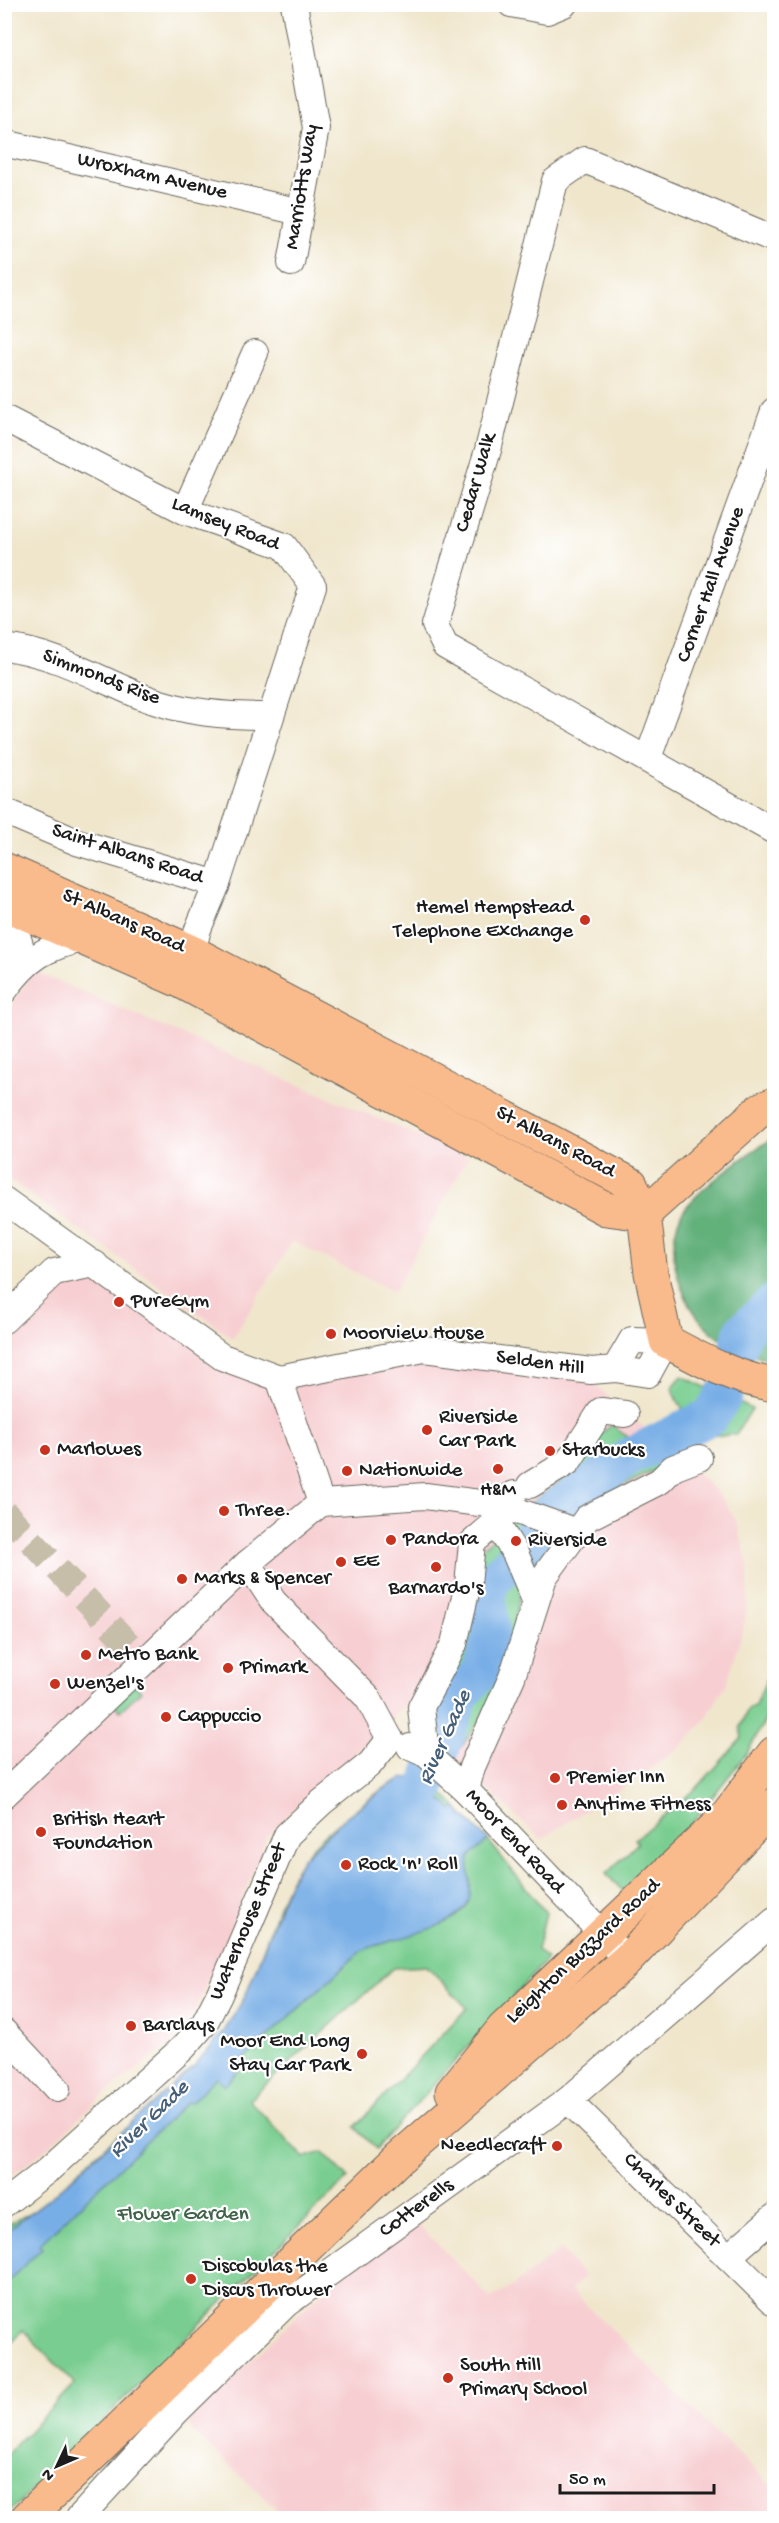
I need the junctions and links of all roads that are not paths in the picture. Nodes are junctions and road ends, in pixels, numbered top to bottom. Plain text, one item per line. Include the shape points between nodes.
1 (294, 4) edge
2 (511, 4) edge
3 (564, 4) edge
4 (4, 143) edge
5 (300, 212) junction
6 (773, 233) edge
7 (291, 263) dead end
8 (255, 353) dead end
9 (774, 411) edge
10 (4, 418) edge
11 (185, 512) junction
12 (4, 647) edge
13 (269, 716) junction
14 (648, 758) junction
15 (4, 811) edge
16 (774, 831) edge
17 (4, 869) edge
18 (217, 884) junction
19 (4, 904) edge
20 (4, 919) edge
21 (86, 938) junction
22 (192, 952) junction
23 (130, 958) junction
24 (20, 969) junction
25 (4, 991) edge
26 (380, 1087) junction
27 (774, 1104) edge
28 (4, 1200) edge
29 (644, 1214) junction
30 (47, 1229) junction
31 (94, 1264) junction
32 (54, 1272) junction
33 (4, 1320) edge
34 (666, 1341) junction
35 (279, 1378) junction
36 (774, 1385) edge
37 (625, 1414) dead end
38 (699, 1458) dead end
39 (513, 1501) junction
40 (321, 1503) junction
41 (577, 1532) junction
42 (248, 1563) junction
43 (535, 1600) junction
44 (390, 1739) junction
45 (774, 1753) edge
46 (426, 1754) junction
47 (466, 1790) junction
48 (4, 1795) edge
49 (774, 1805) edge
50 (774, 1920) edge
51 (603, 1936) junction
52 (627, 1960) junction
53 (4, 2032) edge
54 (57, 2089) dead end
55 (568, 2100) junction
56 (399, 2158) junction
57 (4, 2204) edge
58 (774, 2217) edge
59 (728, 2257) junction
60 (774, 2302) edge
61 (27, 2518) edge
62 (79, 2518) edge

1 - 5 street, Marriotts Way via 316,128
2 - 3 street via 546,12
4 - 5 street, Wroxham Avenue
5 - 7 street, Marriotts Way
6 - 14 street, Cedar Walk via 585,160 555,181 488,450 435,625 445,646
8 - 11 street
9 - 14 street, Corner Hall Avenue
10 - 11 street, Lamsey Road
11 - 13 street, Lamsey Road via 284,546 313,586
12 - 13 street, Simmonds Rise via 57,658 145,698 215,716
13 - 18 street, Lamsey Road
14 - 16 street, Cedar Walk
15 - 18 street, Saint Albans Road via 77,842
17 - 22 main road, St Albans Road
18 - 22 street, Saint Albans Road
19 - 21 main road, St Albans Road
20 - 24 street via 13,922 21,945
21 - 23 main road, St Albans Road
21 - 24 street via 54,945
22 - 23 main road via 185,964
22 - 26 main road via 211,976 341,1048
22 - 29 main road, St Albans Road via 631,1184
23 - 26 main road, St Albans Road
24 - 25 street
26 - 29 main road, St Albans Road via 606,1209
27 - 29 main road via 761,1109
28 - 30 street
29 - 34 main road via 651,1273
30 - 31 street
30 - 32 street
31 - 32 street
31 - 35 street via 222,1357
32 - 33 street
34 - 35 street, Selden Hill via 648,1374 615,1369 591,1371 424,1349
34 - 36 main road via 715,1367
35 - 40 street
37 - 39 street via 601,1411 568,1462
38 - 41 street via 673,1468 660,1481 604,1507 586,1518
39 - 40 street via 425,1497
39 - 41 street
39 - 43 street via 515,1553
39 - 46 street via 472,1543 468,1584 454,1644 421,1707
40 - 42 street
41 - 43 street via 544,1577
42 - 44 street via 273,1601 368,1698
42 - 48 street via 138,1654
43 - 47 street via 512,1677 472,1767
44 - 46 street, Moor End Road
44 - 57 street, Waterhouse Street via 370,1764 287,1835 204,2024 184,2047 48,2170
45 - 51 main road, Leighton Buzzard Road via 723,1820
46 - 47 street, Moor End Road
47 - 51 street, Moor End Road
49 - 52 main road, Leighton Buzzard Road
50 - 55 street, Cotterells
51 - 52 street, Moor End Road
51 - 56 main road, Leighton Buzzard Road via 503,2029
52 - 56 main road, Leighton Buzzard Road
53 - 54 street
55 - 59 street, Charles Street
55 - 62 street, Cotterells via 286,2304 177,2411
56 - 61 main road, Leighton Buzzard Road
58 - 59 street
59 - 60 street, Charles Street

